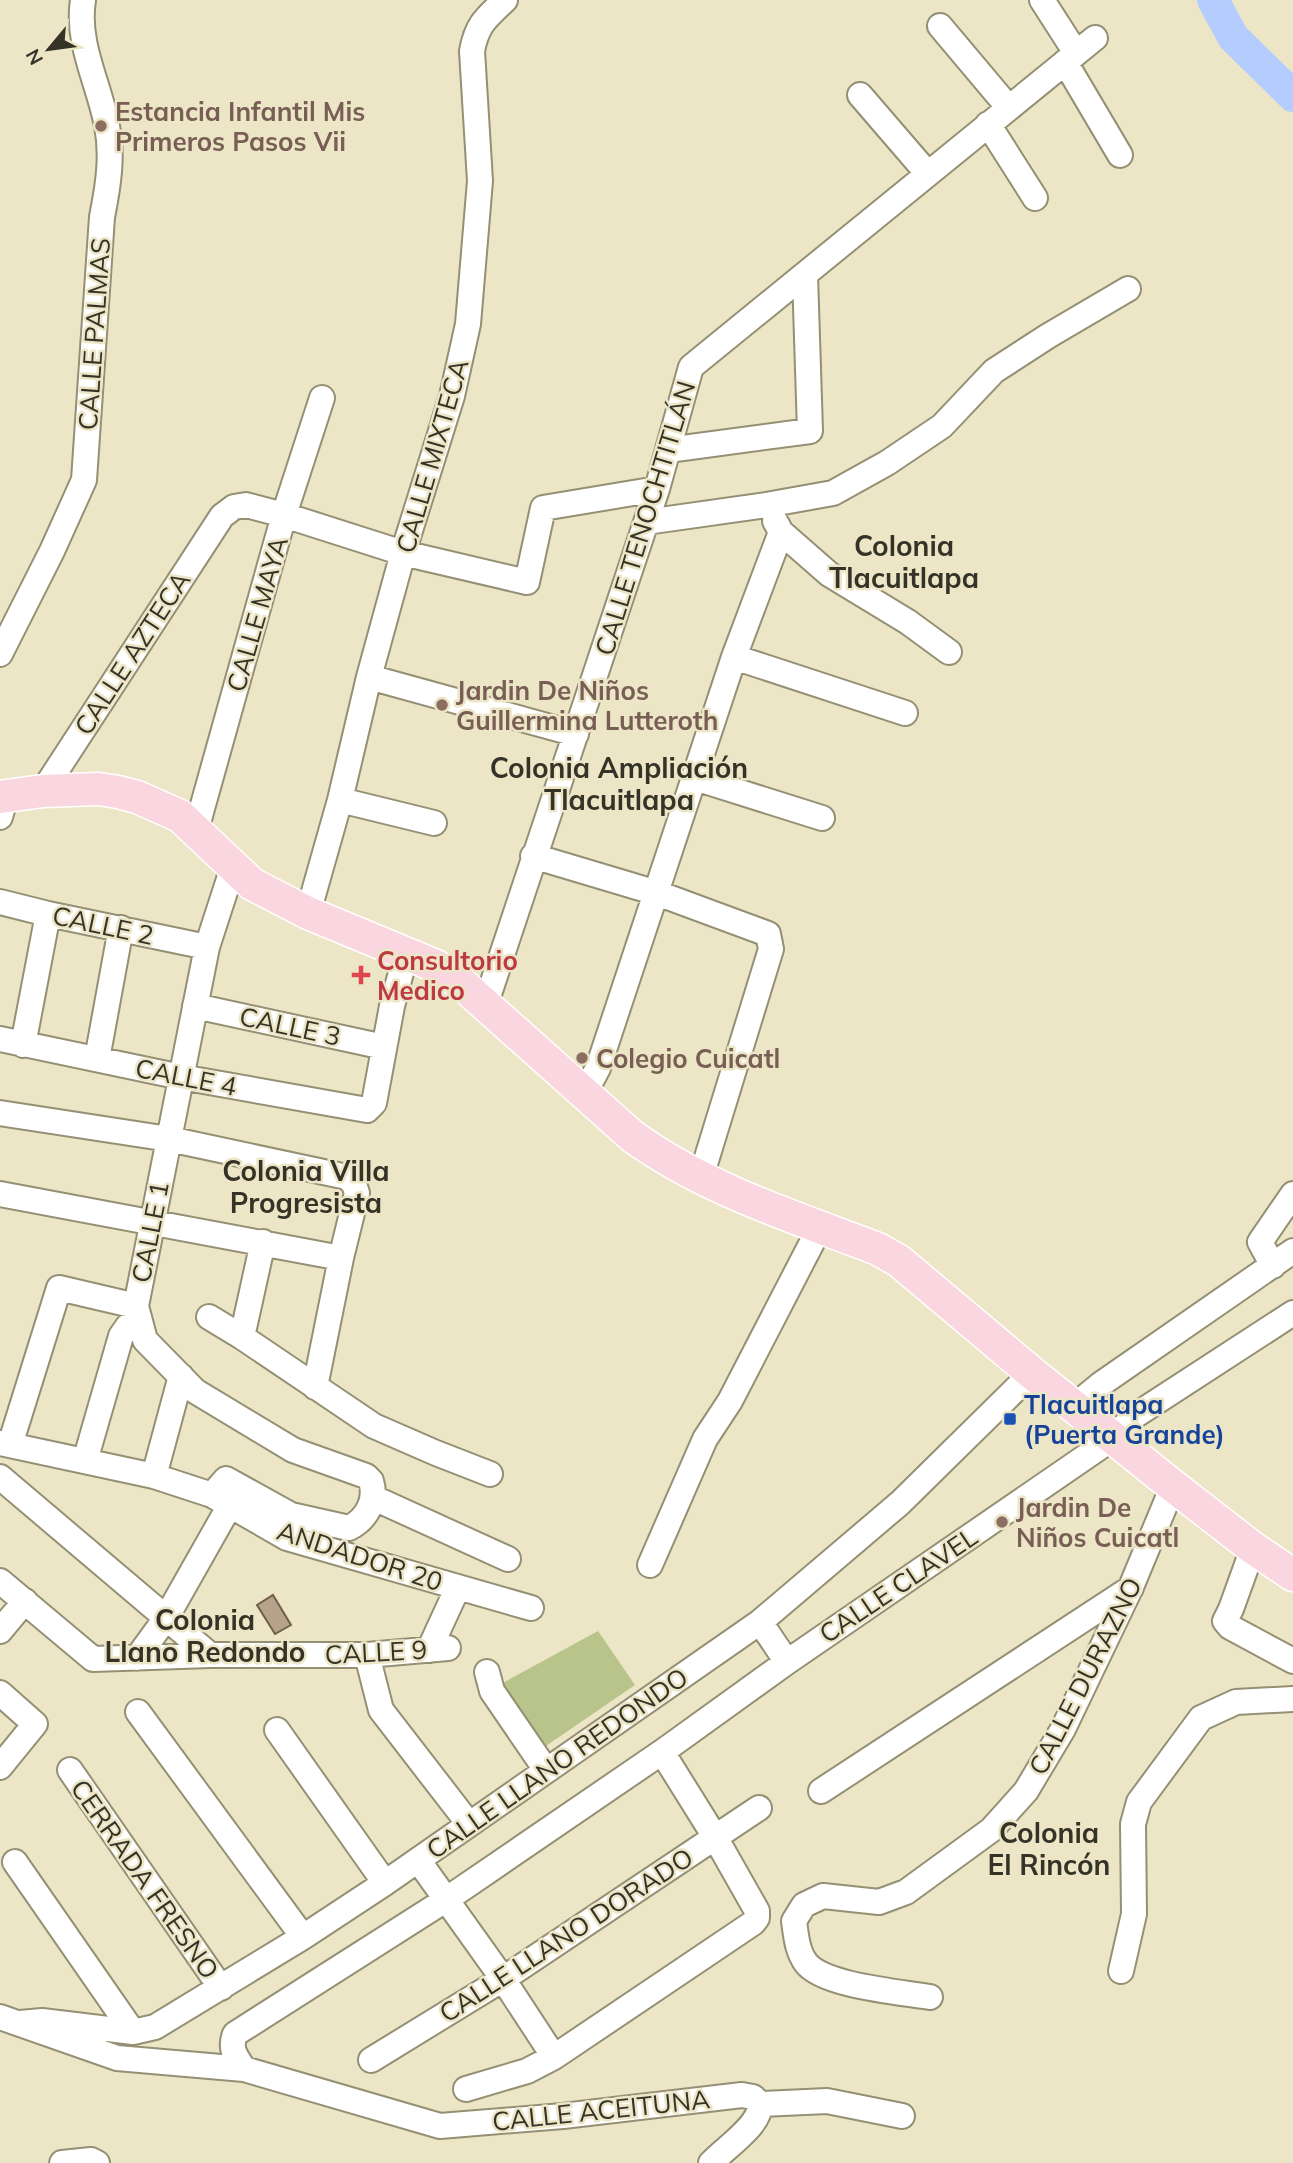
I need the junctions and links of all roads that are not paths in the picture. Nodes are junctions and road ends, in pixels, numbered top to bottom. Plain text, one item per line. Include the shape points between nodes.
1 (83, 0) edge
2 (505, 0) edge
3 (1042, 0) edge
4 (940, 26) dead end
5 (1079, 51) junction
6 (860, 95) dead end
7 (1009, 108) junction
8 (988, 124) junction
9 (1120, 155) dead end
10 (928, 174) junction
11 (1034, 198) dead end
12 (805, 275) junction
13 (1128, 289) dead end
14 (322, 398) dead end
15 (668, 450) junction
16 (657, 489) junction
17 (766, 505) junction
18 (284, 515) junction
19 (646, 522) junction
20 (781, 532) junction
21 (403, 553) junction
22 (949, 652) dead end
23 (0, 654) edge
24 (734, 657) junction
25 (369, 677) junction
26 (905, 713) dead end
27 (576, 734) junction
28 (695, 778) junction
29 (43, 791) junction
30 (340, 800) junction
31 (2, 804) edge
32 (822, 818) dead end
33 (434, 823) dead end
34 (196, 830) junction
35 (533, 856) junction
36 (233, 867) junction
37 (657, 893) junction
38 (0, 902) edge
39 (308, 913) junction
40 (48, 914) junction
41 (121, 928) junction
42 (207, 947) junction
43 (406, 954) junction
44 (485, 1003) junction
45 (195, 1006) junction
46 (12, 1042) edge
47 (384, 1047) junction
48 (97, 1059) junction
49 (181, 1077) junction
50 (584, 1094) junction
51 (0, 1113) edge
52 (169, 1139) junction
53 (701, 1177) junction
54 (1293, 1194) edge
55 (1, 1201) edge
56 (152, 1222) junction
57 (820, 1227) junction
58 (263, 1242) junction
59 (1293, 1251) edge
60 (341, 1258) junction
61 (1273, 1266) junction
62 (137, 1312) junction
63 (1293, 1314) edge
64 (209, 1317) dead end
65 (242, 1337) junction
66 (1032, 1374) junction
67 (181, 1376) junction
68 (315, 1387) junction
69 (1073, 1407) junction
70 (1113, 1438) junction
71 (5, 1444) edge
72 (85, 1461) junction
73 (490, 1474) dead end
74 (154, 1476) junction
75 (0, 1477) edge
76 (1172, 1486) junction
77 (370, 1487) junction
78 (221, 1500) junction
79 (1253, 1548) junction
80 (508, 1559) dead end
81 (650, 1565) dead end
82 (1293, 1575) edge
83 (0, 1581) edge
84 (458, 1587) junction
85 (1131, 1587) junction
86 (25, 1601) junction
87 (531, 1608) dead end
88 (166, 1618) junction
89 (760, 1622) junction
90 (0, 1630) edge
91 (210, 1655) junction
92 (367, 1655) junction
93 (137, 1658) junction
94 (787, 1661) junction
95 (1293, 1661) edge
96 (487, 1672) dead end
97 (0, 1693) edge
98 (1293, 1699) edge
99 (138, 1712) dead end
100 (277, 1730) dead end
101 (662, 1752) junction
102 (1, 1767) edge
103 (69, 1770) dead end
104 (545, 1770) junction
105 (821, 1791) dead end
106 (760, 1808) dead end
107 (469, 1824) junction
108 (715, 1837) junction
109 (418, 1860) junction
110 (15, 1862) dead end
111 (385, 1883) junction
112 (447, 1899) junction
113 (303, 1937) junction
114 (1121, 1971) dead end
115 (503, 1979) junction
116 (221, 1988) junction
117 (930, 1997) dead end
118 (10, 2020) edge
119 (133, 2032) junction
120 (554, 2057) junction
121 (371, 2060) dead end
122 (244, 2069) junction
123 (466, 2089) dead end
124 (760, 2104) junction
125 (902, 2116) dead end
126 (62, 2163) edge
127 (97, 2163) edge
128 (711, 2163) edge

1 - 23 street, CALLE PALMAS via 80,15 86,59 108,128 110,178 102,217 84,480
2 - 21 street, CALLE MIXTECA via 475,33 472,51 480,181 468,324 452,396
3 - 5 street
4 - 7 street
5 - 7 street, CALLE TENOCHTITLÁN
5 - 9 street
6 - 10 street
7 - 8 street, CALLE TENOCHTITLÁN
8 - 10 street, CALLE TENOCHTITLÁN
8 - 11 street
10 - 12 street, CALLE TENOCHTITLÁN
12 - 15 street, CALLE TENOCHTITLÁN via 691,367
12 - 15 street via 810,431
13 - 17 street via 994,371 942,426 887,463 833,493
14 - 18 street, CALLE MAYA
15 - 16 street, CALLE TENOCHTITLÁN
16 - 19 street, CALLE TENOCHTITLÁN
16 - 21 street via 543,508 527,582
17 - 19 street
17 - 20 street
18 - 21 street
18 - 29 street, CALLE AZTECA via 246,505 222,516
18 - 34 street, CALLE MAYA
19 - 27 street, CALLE TENOCHTITLÁN
20 - 22 street via 829,575
20 - 24 street
21 - 25 street, CALLE MIXTECA
24 - 26 street
24 - 28 street
25 - 27 street
25 - 30 street, CALLE MIXTECA
27 - 35 street, CALLE TENOCHTITLÁN
28 - 32 street
28 - 37 street
29 - 31 main road
29 - 34 main road via 118,792 162,807
30 - 33 street
30 - 39 street, CALLE MIXTECA
34 - 36 main road
35 - 37 street
35 - 44 street, CALLE TENOCHTITLÁN
36 - 39 main road via 252,884
36 - 42 street, CALLE 1
37 - 50 street via 598,1068
37 - 53 street via 762,930 768,934 771,949
38 - 40 street, CALLE 2
39 - 43 main road
40 - 41 street, CALLE 2
40 - 46 street
41 - 42 street, CALLE 2
41 - 48 street
42 - 45 street, CALLE 1
43 - 44 main road via 436,967
43 - 47 street
44 - 50 main road
45 - 47 street, CALLE 3
45 - 49 street, CALLE 1
46 - 48 street, CALLE 4
47 - 49 street, CALLE 4 via 374,1103 367,1110
48 - 49 street, CALLE 4
49 - 52 street, CALLE 1
50 - 53 main road via 653,1152
51 - 52 street
52 - 56 street, CALLE 1
52 - 60 street via 347,1177 357,1193
53 - 57 main road
54 - 61 street via 1260,1242
55 - 56 street
56 - 58 street
56 - 62 street, CALLE 1
57 - 66 main road via 899,1261
57 - 81 street via 730,1401 705,1439
58 - 60 street
58 - 65 street
59 - 61 street
60 - 68 street
61 - 69 street
62 - 67 street, CALLE 1 via 145,1340
62 - 71 street via 59,1288
62 - 72 street via 121,1336
63 - 70 street, CALLE CLAVEL via 1133,1417
64 - 65 street
65 - 68 street
66 - 69 main road
66 - 89 street, CALLE LLANO REDONDO via 900,1503
67 - 74 street
67 - 77 street, CALLE 1 via 195,1391 293,1450
68 - 73 street via 374,1426
69 - 70 main road
70 - 76 main road
70 - 94 street, CALLE CLAVEL
71 - 72 street, ANDADOR 20
72 - 74 street, ANDADOR 20
74 - 78 street, ANDADOR 20
75 - 88 street
76 - 79 main road
76 - 85 street, CALLE DURAZNO
77 - 78 street via 365,1516 349,1528 290,1515 226,1479
77 - 80 street, CALLE 1
78 - 84 street, ANDADOR 20 via 287,1538
78 - 88 street
79 - 82 main road
79 - 95 street via 1224,1621
83 - 86 street
84 - 87 street, ANDADOR 20
84 - 92 street, CALLE 9 via 438,1649
85 - 105 street
85 - 117 street, CALLE DURAZNO via 1063,1728 1026,1791 991,1830 906,1892 879,1902 823,1896 804,1905 794,1921 797,1945 806,1963 820,1974
86 - 90 street
86 - 93 street, CALLE 9 via 93,1659
88 - 91 street
88 - 93 street
89 - 94 street
89 - 104 street, CALLE LLANO REDONDO
91 - 92 street, CALLE 9
91 - 93 street, CALLE 9
92 - 107 street via 381,1710
94 - 101 street, CALLE LLANO REDONDO
96 - 104 street via 492,1690
97 - 102 street via 35,1724
98 - 114 street via 1236,1702 1201,1717 1139,1802 1133,1825 1134,1914
99 - 113 street
100 - 111 street
101 - 108 street
101 - 112 street, CALLE LLANO REDONDO
103 - 116 street, CERRADA FRESNO
104 - 107 street, CALLE LLANO REDONDO
106 - 108 street, CALLE LLANO DORADO
107 - 109 street, CALLE LLANO REDONDO
108 - 115 street, CALLE LLANO DORADO
108 - 120 street via 757,1918
109 - 111 street, CALLE LLANO REDONDO
109 - 112 street
110 - 119 street
111 - 113 street, CALLE LLANO REDONDO
112 - 115 street
112 - 122 street, CALLE LLANO REDONDO via 235,2034 233,2052
113 - 116 street, CALLE LLANO REDONDO
115 - 120 street
115 - 121 street, CALLE LLANO DORADO
116 - 119 street, CALLE LLANO REDONDO via 155,2027
118 - 119 street, CALLE LLANO REDONDO
118 - 122 street via 117,2058
120 - 123 street via 527,2071
122 - 124 street, CALLE ACEITUNA via 440,2126 742,2095
124 - 125 street, CALLE ACEITUNA via 827,2101
124 - 128 street via 755,2121
126 - 127 street

